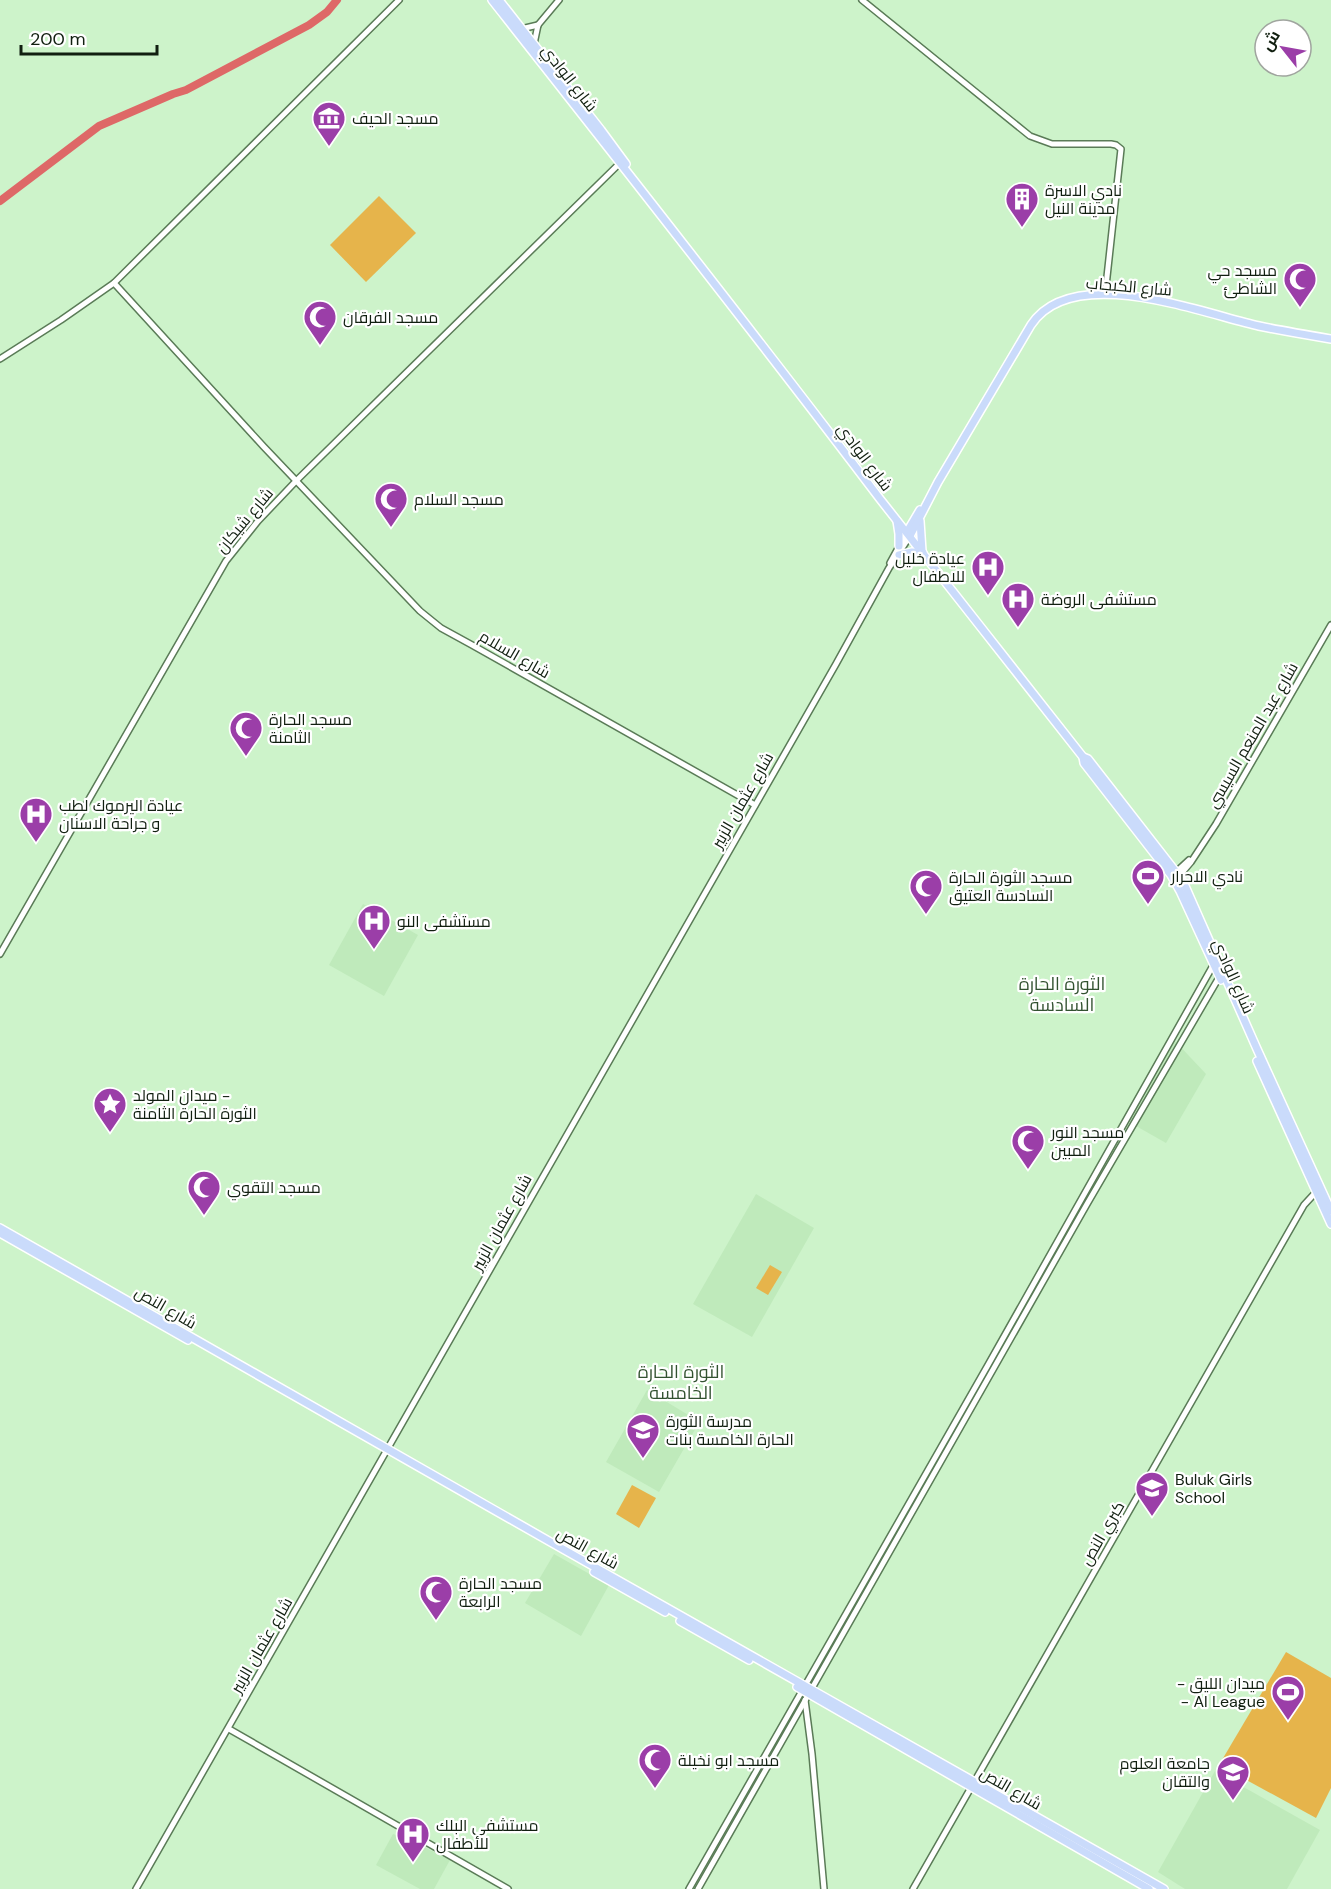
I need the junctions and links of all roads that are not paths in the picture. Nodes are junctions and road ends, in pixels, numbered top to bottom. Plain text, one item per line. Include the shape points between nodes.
1 (399, 0) edge
2 (492, 0) edge
3 (499, 0) edge
4 (559, 0) edge
5 (862, 0) edge
6 (538, 25) junction
7 (521, 29) junction
8 (534, 45) junction
9 (623, 163) junction
10 (114, 283) junction
11 (1105, 295) junction
12 (1331, 339) edge
13 (0, 359) edge
14 (297, 480) junction
15 (918, 517) junction
16 (896, 520) junction
17 (908, 534) junction
18 (899, 551) junction
19 (923, 552) junction
20 (1331, 625) edge
21 (1083, 757) junction
22 (755, 806) junction
23 (1177, 874) junction
24 (0, 954) edge
25 (1216, 961) junction
26 (1221, 974) junction
27 (1316, 1192) junction
28 (1331, 1211) edge
29 (1331, 1224) edge
30 (0, 1228) edge
31 (0, 1233) edge
32 (386, 1451) junction
33 (805, 1693) junction
34 (229, 1729) junction
35 (972, 1785) junction
36 (136, 1889) edge
37 (508, 1889) edge
38 (689, 1889) edge
39 (698, 1889) edge
40 (824, 1889) edge
41 (913, 1889) edge
42 (1149, 1889) edge
43 (1164, 1889) edge

1 - 10 street
2 - 9 main road, شارع الوادي
3 - 7 main road, شارع الوادي
4 - 6 street
5 - 11 street via 1030,136 1052,144 1119,147
6 - 7 street
6 - 8 street
7 - 8 main road, شارع الوادي
8 - 9 main road, شارع الوادي
9 - 14 street, شارع شيكان
9 - 16 main road, شارع الوادي
10 - 13 street
10 - 14 street, شارع السلام
11 - 12 main road, شارع الكبجاب via 1178,304 1258,326
11 - 15 main road, شارع الكبجاب via 1067,298 1038,315
14 - 22 street, شارع السلام via 414,606 441,628
14 - 24 street, شارع شيكان via 226,561
15 - 16 main road
15 - 17 main road, شارع الكبجاب
15 - 19 main road
16 - 17 main road, شارع الوادي
16 - 18 main road
17 - 18 street, شارع عثمان الزبير
17 - 19 main road, شارع الوادي
18 - 19 main road
18 - 22 street, شارع عثمان الزبير
19 - 21 main road, شارع الوادي
20 - 23 street, شارع عبد المنعم السيسي via 1216,824 1188,867
21 - 23 main road, شارع الوادي
21 - 25 main road, شارع الوادي via 1171,875
22 - 32 street, شارع عثمان الزبير
23 - 25 main road, شارع الوادي
25 - 26 main road, شارع الوادي
25 - 33 street
26 - 27 main road, شارع الوادي
26 - 28 main road, شارع الوادي
26 - 33 street
27 - 29 main road, شارع الوادي
27 - 35 street, كبري النص via 1304,1205
30 - 32 main road, شارع النص
31 - 32 main road, شارع النص
32 - 33 main road, شارع النص
32 - 34 street, شارع عثمان الزبير
33 - 35 main road, شارع النص
33 - 38 street
33 - 39 street
33 - 40 street
34 - 36 street, شارع عثمان الزبير
34 - 37 street
35 - 41 street, كبري النص
35 - 42 main road, شارع النص
35 - 43 main road, شارع النص

